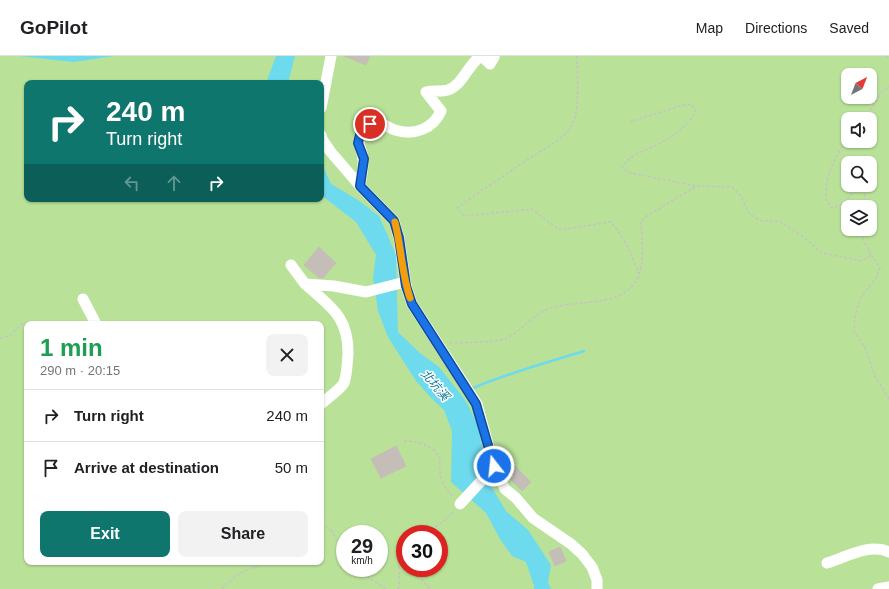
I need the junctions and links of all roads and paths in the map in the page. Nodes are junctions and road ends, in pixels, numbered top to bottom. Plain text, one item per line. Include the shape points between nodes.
1 (330, 56) edge
2 (482, 56) edge
3 (493, 56) edge
4 (577, 56) edge
5 (886, 56) edge
6 (889, 59) edge
7 (889, 86) edge
8 (324, 91) edge
9 (869, 112) edge
10 (630, 122) dead end
11 (324, 142) edge
12 (841, 148) edge
13 (360, 186) junction
14 (697, 186) junction
15 (846, 200) edge
16 (864, 200) edge
17 (841, 205) edge
18 (862, 236) edge
19 (870, 255) junction
20 (291, 265) dead end
21 (639, 274) junction
22 (405, 282) junction
23 (305, 284) junction
24 (83, 299) dead end
25 (94, 321) edge
26 (24, 324) edge
27 (0, 338) edge
28 (438, 344) junction
29 (889, 399) edge
30 (324, 401) edge
31 (404, 441) dead end
32 (494, 467) dead end
33 (460, 504) junction
34 (436, 525) edge
35 (324, 527) edge
36 (336, 539) edge
37 (889, 552) edge
38 (827, 563) dead end
39 (259, 565) edge
40 (368, 577) edge
41 (399, 577) edge
42 (419, 577) edge
43 (889, 587) edge
44 (222, 589) edge
45 (386, 589) edge
46 (398, 589) edge
47 (430, 589) edge
48 (597, 589) edge
49 (878, 589) edge

1 - 8 street
2 - 3 street via 490,64
2 - 13 street via 474,60 456,86 448,90 426,92 441,111 439,117 423,129 412,133 395,130 381,123 370,124 361,130 358,143 364,159
4 - 21 path via 574,122 566,134 457,208 464,216 532,209 559,230 610,222 628,246
5 - 6 path
7 - 9 path via 881,93
10 - 14 path via 683,105 692,105 696,112 690,121 666,140 625,161 622,168 630,173
11 - 13 street
12 - 17 path via 829,172 826,198 831,208
13 - 22 street via 394,221
14 - 19 path via 732,187 754,217 763,221 779,221 822,253 862,261
14 - 21 path via 641,221 642,264
15 - 16 path via 861,188 865,195
18 - 19 path
19 - 29 path via 880,268 876,278 860,297 854,331 865,348 875,376
20 - 23 street
21 - 28 path via 633,286 617,297 561,305 546,310 504,340
22 - 23 street via 366,292
22 - 28 street via 412,304
23 - 30 street via 340,318 346,332 348,360 344,384
24 - 25 street
26 - 27 path via 9,336
28 - 48 street via 476,404 494,466 505,489 533,518 582,554 592,567
31 - 33 path via 411,440 437,454 440,459 440,475 446,489
32 - 33 street
33 - 34 path via 445,520
35 - 36 path via 329,528
37 - 38 street via 882,549 864,550
39 - 44 path via 240,572
40 - 45 path
41 - 46 path
42 - 47 path
43 - 49 street

